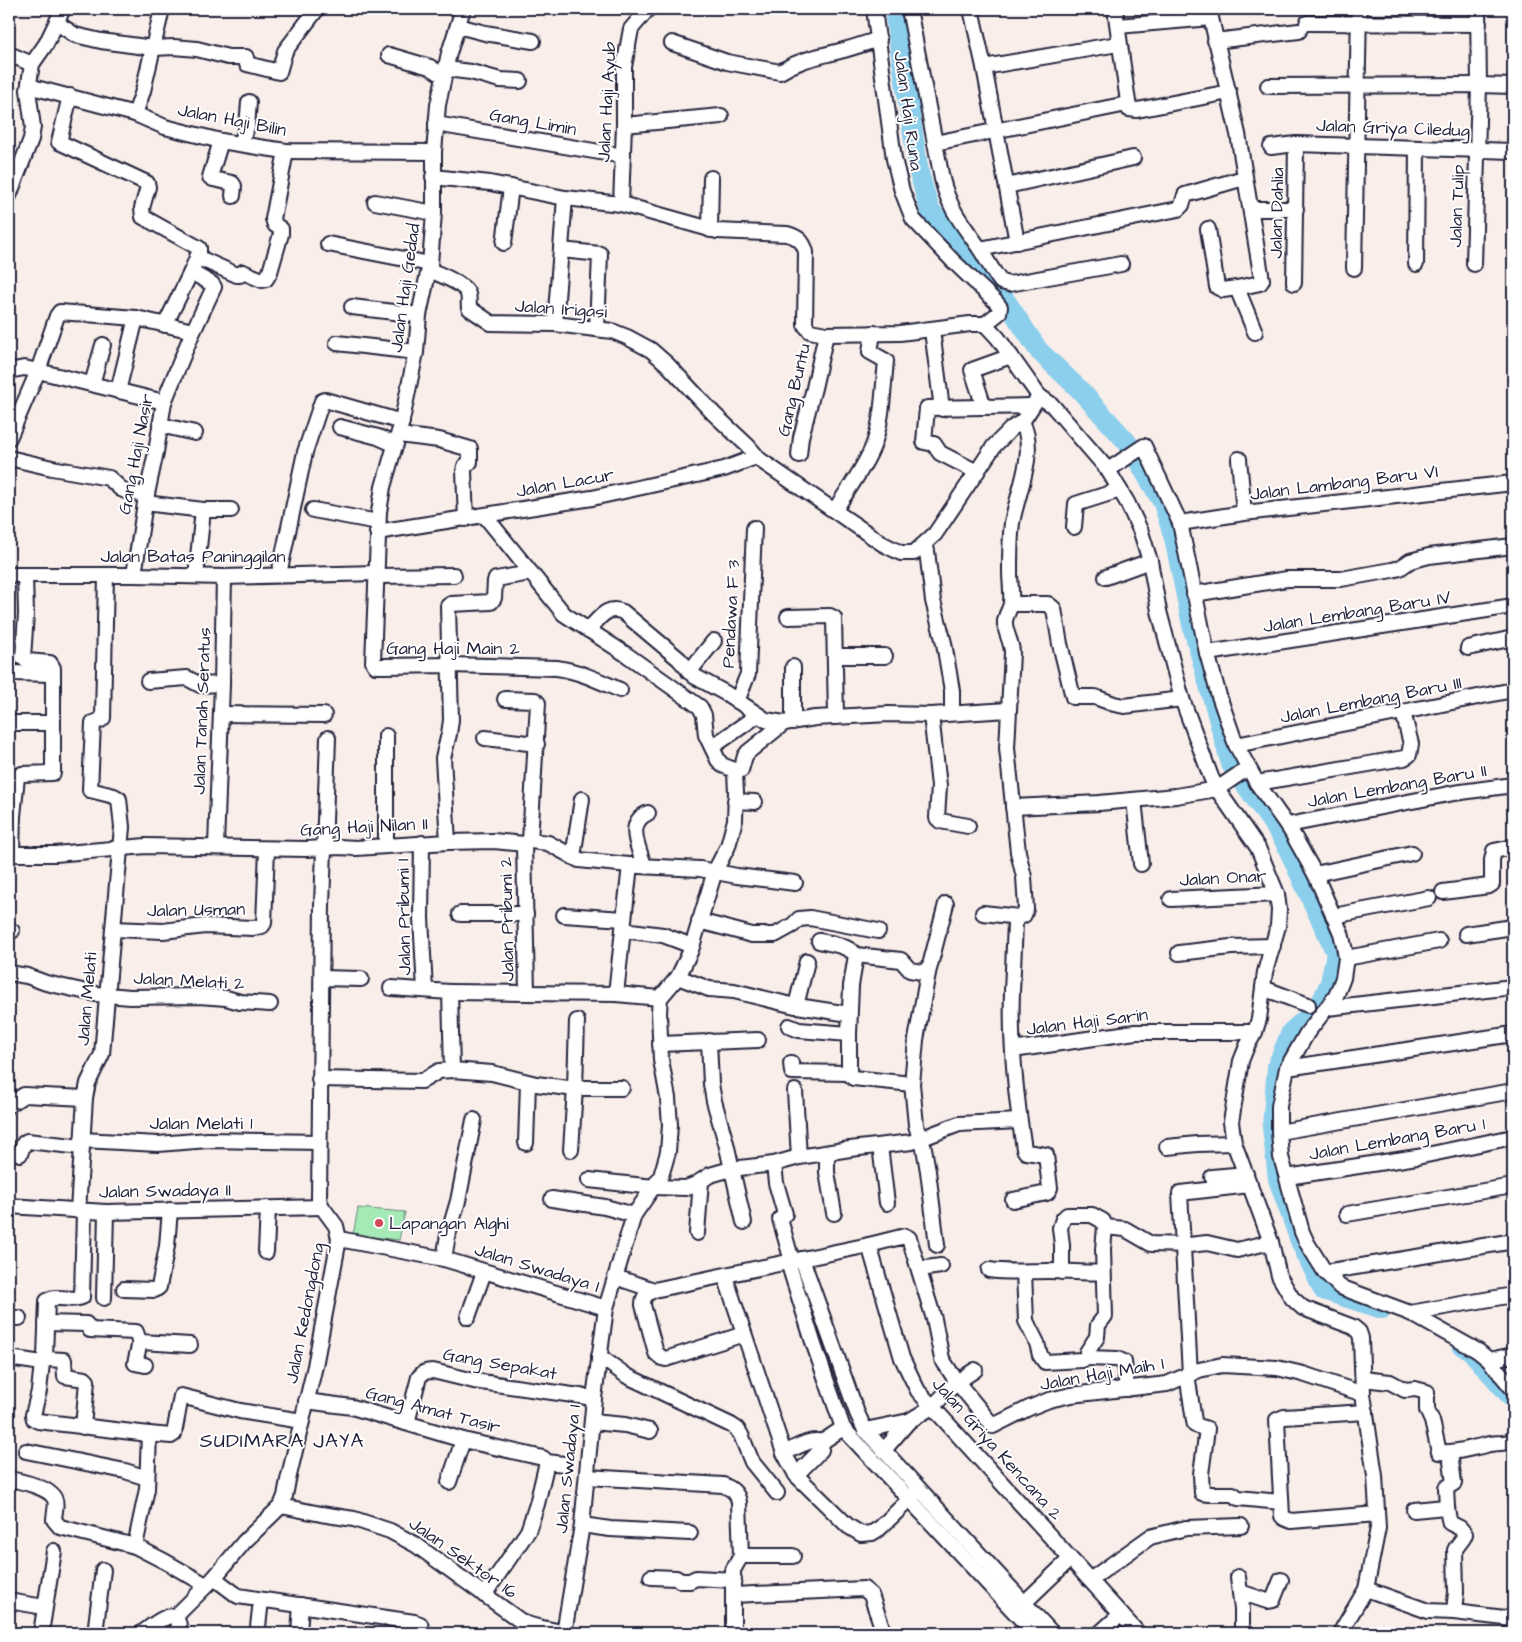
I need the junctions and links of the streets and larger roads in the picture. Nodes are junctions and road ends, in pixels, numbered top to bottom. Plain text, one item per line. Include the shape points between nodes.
1 (63, 9) edge
2 (162, 9) edge
3 (317, 9) edge
4 (463, 9) edge
5 (648, 9) edge
6 (874, 9) edge
7 (909, 9) edge
8 (971, 9) edge
9 (1116, 9) edge
10 (1478, 9) edge
11 (1210, 14) edge
12 (1359, 15) edge
13 (56, 23) junction
14 (1478, 24) junction
15 (458, 26) junction
16 (1118, 26) junction
17 (879, 39) junction
18 (533, 41) dead end
19 (1215, 41) junction
20 (672, 42) dead end
21 (1112, 45) dead end
22 (153, 48) junction
23 (9, 54) edge
24 (389, 55) dead end
25 (32, 64) junction
26 (984, 67) junction
27 (445, 72) junction
28 (520, 82) dead end
29 (30, 85) junction
30 (1479, 85) junction
31 (1268, 86) dead end
32 (1358, 86) junction
33 (1513, 86) edge
34 (1229, 92) junction
35 (70, 96) junction
36 (249, 102) dead end
37 (1122, 105) dead end
38 (135, 114) junction
39 (721, 116) dead end
40 (436, 124) junction
41 (624, 125) junction
42 (996, 131) junction
43 (221, 140) junction
44 (241, 143) junction
45 (935, 143) junction
46 (1296, 144) junction
47 (1357, 146) junction
48 (1271, 147) dead end
49 (1417, 148) junction
50 (1476, 150) junction
51 (286, 151) junction
52 (1513, 151) edge
53 (434, 152) junction
54 (623, 156) junction
55 (1133, 158) dead end
56 (434, 177) junction
57 (711, 178) dead end
58 (1237, 180) dead end
59 (1008, 186) junction
60 (511, 187) junction
61 (9, 196) edge
62 (233, 196) dead end
63 (565, 198) junction
64 (375, 202) dead end
65 (621, 204) junction
66 (1257, 209) dead end
67 (1296, 209) junction
68 (434, 213) junction
69 (1208, 229) dead end
70 (710, 230) junction
71 (1017, 242) junction
72 (504, 243) dead end
73 (328, 244) dead end
74 (980, 249) junction
75 (561, 250) junction
76 (197, 257) junction
77 (1121, 264) dead end
78 (1416, 264) dead end
79 (1474, 264) dead end
80 (429, 267) junction
81 (1354, 268) dead end
82 (191, 272) junction
83 (1294, 284) dead end
84 (1237, 288) junction
85 (352, 307) dead end
86 (419, 315) junction
87 (136, 318) junction
88 (555, 324) junction
89 (986, 324) junction
90 (165, 325) junction
91 (597, 329) junction
92 (932, 330) junction
93 (193, 331) junction
94 (1255, 332) dead end
95 (873, 333) junction
96 (826, 334) junction
97 (337, 343) dead end
98 (103, 345) dead end
99 (416, 352) junction
100 (1011, 356) junction
101 (9, 371) edge
102 (38, 371) junction
103 (92, 384) junction
104 (118, 391) junction
105 (1036, 401) junction
106 (164, 402) junction
107 (984, 407) junction
108 (942, 408) junction
109 (1022, 422) junction
110 (160, 426) junction
111 (340, 427) dead end
112 (194, 433) dead end
113 (399, 434) junction
114 (9, 438) edge
115 (799, 456) dead end
116 (756, 457) junction
117 (9, 458) edge
118 (1240, 459) dead end
119 (1108, 470) junction
120 (977, 472) junction
121 (1513, 482) edge
122 (1120, 490) junction
123 (146, 499) junction
124 (202, 510) junction
125 (231, 510) dead end
126 (313, 510) dead end
127 (835, 510) junction
128 (1244, 513) junction
129 (485, 516) junction
130 (466, 519) junction
131 (1180, 523) junction
132 (378, 527) junction
133 (1074, 527) dead end
134 (754, 528) dead end
135 (925, 544) junction
136 (1513, 546) edge
137 (1150, 561) junction
138 (531, 573) junction
139 (279, 574) junction
140 (377, 574) junction
141 (9, 575) edge
142 (25, 575) junction
143 (106, 575) junction
144 (134, 575) junction
145 (454, 575) dead end
146 (196, 576) junction
147 (224, 577) junction
148 (1106, 577) dead end
149 (1194, 594) junction
150 (1011, 604) junction
151 (1513, 606) edge
152 (788, 617) dead end
153 (588, 630) junction
154 (1513, 638) edge
155 (714, 641) dead end
156 (1468, 648) dead end
157 (1207, 653) junction
158 (835, 656) junction
159 (886, 656) dead end
160 (450, 665) junction
161 (793, 667) dead end
162 (689, 672) junction
163 (9, 673) edge
164 (53, 674) junction
165 (148, 681) dead end
166 (222, 684) junction
167 (620, 690) dead end
168 (1513, 690) edge
169 (505, 699) dead end
170 (1182, 699) junction
171 (737, 701) junction
172 (1008, 710) junction
173 (1403, 712) junction
174 (952, 713) junction
175 (221, 714) junction
176 (324, 715) dead end
177 (758, 715) junction
178 (931, 715) junction
179 (836, 717) junction
180 (789, 722) junction
181 (53, 723) junction
182 (9, 724) edge
183 (386, 736) dead end
184 (328, 738) dead end
185 (485, 738) dead end
186 (537, 744) junction
187 (1236, 746) junction
188 (712, 747) junction
189 (1245, 771) junction
190 (735, 773) junction
191 (1257, 784) junction
192 (1513, 785) edge
193 (1220, 787) junction
194 (11, 799) edge
195 (582, 799) dead end
196 (1134, 800) junction
197 (735, 801) junction
198 (755, 802) dead end
199 (1013, 807) junction
200 (648, 813) dead end
201 (1288, 825) junction
202 (968, 826) dead end
203 (448, 842) junction
204 (527, 843) junction
205 (422, 844) junction
206 (386, 845) junction
207 (216, 846) junction
208 (325, 847) junction
209 (1513, 847) edge
210 (120, 848) junction
211 (267, 849) junction
212 (1412, 853) dead end
213 (11, 854) edge
214 (574, 857) junction
215 (1141, 864) dead end
216 (637, 866) junction
217 (715, 871) junction
218 (1315, 874) junction
219 (795, 883) dead end
220 (1443, 892) dead end
221 (1277, 894) junction
222 (1429, 898) dead end
223 (1171, 899) dead end
224 (946, 904) dead end
225 (983, 913) dead end
226 (460, 914) dead end
227 (526, 914) junction
228 (564, 915) dead end
229 (1334, 916) junction
230 (1019, 917) junction
231 (699, 921) junction
232 (623, 924) junction
233 (1513, 927) edge
234 (113, 929) junction
235 (878, 931) dead end
236 (1466, 934) dead end
237 (819, 941) dead end
238 (1439, 941) dead end
239 (692, 946) junction
240 (1273, 946) junction
241 (1179, 952) dead end
242 (856, 956) junction
243 (1346, 958) junction
244 (807, 961) dead end
245 (9, 973) edge
246 (928, 973) junction
247 (322, 978) junction
248 (678, 978) junction
249 (361, 979) dead end
250 (1513, 987) edge
251 (391, 988) dead end
252 (1263, 988) junction
253 (425, 990) junction
254 (450, 992) junction
255 (527, 993) junction
256 (616, 994) junction
257 (106, 995) junction
258 (660, 998) junction
259 (270, 1004) dead end
260 (1308, 1005) dead end
261 (796, 1006) junction
262 (1327, 1008) junction
263 (849, 1014) junction
264 (577, 1021) dead end
265 (789, 1026) dead end
266 (1255, 1032) junction
267 (849, 1034) junction
268 (1513, 1034) edge
269 (758, 1040) dead end
270 (709, 1041) junction
271 (660, 1044) junction
272 (1013, 1050) junction
273 (791, 1063) dead end
274 (1287, 1068) junction
275 (452, 1070) junction
276 (849, 1072) junction
277 (320, 1079) junction
278 (528, 1083) junction
279 (912, 1084) junction
280 (575, 1088) junction
281 (622, 1088) dead end
282 (795, 1091) dead end
283 (1513, 1091) edge
284 (85, 1098) junction
285 (9, 1105) edge
286 (474, 1120) dead end
287 (1019, 1121) junction
288 (1279, 1132) junction
289 (1513, 1137) edge
290 (920, 1139) junction
291 (319, 1142) junction
292 (526, 1143) dead end
293 (1234, 1143) junction
294 (82, 1144) junction
295 (880, 1146) junction
296 (1167, 1147) dead end
297 (571, 1150) dead end
298 (827, 1153) junction
299 (20, 1154) dead end
300 (799, 1157) junction
301 (774, 1164) junction
302 (731, 1169) junction
303 (1212, 1177) dead end
304 (1287, 1177) junction
305 (1248, 1179) junction
306 (589, 1180) dead end
307 (701, 1181) junction
308 (1513, 1186) edge
309 (654, 1187) junction
310 (552, 1199) dead end
311 (1013, 1200) dead end
312 (887, 1203) dead end
313 (9, 1206) edge
314 (322, 1207) junction
315 (268, 1208) junction
316 (170, 1210) junction
317 (81, 1211) junction
318 (106, 1212) junction
319 (834, 1213) dead end
320 (1347, 1214) dead end
321 (634, 1215) junction
322 (744, 1222) dead end
323 (1105, 1227) junction
324 (697, 1233) dead end
325 (338, 1239) junction
326 (1513, 1239) edge
327 (1271, 1242) junction
328 (869, 1245) junction
329 (937, 1245) dead end
330 (1183, 1245) junction
331 (266, 1252) dead end
332 (444, 1260) junction
333 (794, 1260) junction
334 (941, 1266) dead end
335 (919, 1269) junction
336 (989, 1270) dead end
337 (484, 1272) junction
338 (1024, 1272) junction
339 (1062, 1272) junction
340 (1103, 1272) junction
341 (1325, 1272) junction
342 (726, 1276) junction
343 (624, 1280) dead end
344 (124, 1289) dead end
345 (654, 1290) junction
346 (1513, 1295) edge
347 (104, 1298) dead end
348 (606, 1308) junction
349 (1410, 1313) junction
350 (468, 1317) dead end
351 (46, 1323) junction
352 (744, 1334) junction
353 (140, 1342) junction
354 (190, 1345) dead end
355 (1513, 1355) edge
356 (599, 1356) junction
357 (9, 1358) edge
358 (1087, 1358) junction
359 (1489, 1360) junction
360 (43, 1361) junction
361 (145, 1365) dead end
362 (975, 1370) dead end
363 (1189, 1374) junction
364 (1363, 1379) junction
365 (958, 1382) junction
366 (1127, 1389) junction
367 (1513, 1389) edge
368 (1364, 1394) junction
369 (594, 1398) junction
370 (306, 1401) junction
371 (932, 1407) junction
372 (1366, 1412) junction
373 (302, 1421) junction
374 (909, 1421) junction
375 (592, 1422) junction
376 (407, 1423) junction
377 (83, 1427) junction
378 (843, 1428) junction
379 (650, 1430) dead end
380 (865, 1430) junction
381 (149, 1434) junction
382 (463, 1440) junction
383 (1513, 1440) edge
384 (822, 1442) junction
385 (884, 1450) junction
386 (26, 1451) dead end
387 (784, 1453) junction
388 (1450, 1453) junction
389 (547, 1462) junction
390 (564, 1464) dead end
391 (796, 1475) junction
392 (588, 1477) junction
393 (147, 1478) junction
394 (9, 1479) edge
395 (449, 1482) dead end
396 (920, 1489) junction
397 (777, 1493) dead end
398 (909, 1500) junction
399 (281, 1506) junction
400 (1445, 1507) junction
401 (1282, 1509) junction
402 (1414, 1510) dead end
403 (1377, 1514) junction
404 (582, 1525) junction
405 (1241, 1526) dead end
406 (690, 1533) dead end
407 (135, 1546) junction
408 (54, 1552) dead end
409 (741, 1556) junction
410 (793, 1556) dead end
411 (1070, 1559) junction
412 (103, 1570) dead end
413 (651, 1577) dead end
414 (1238, 1577) dead end
415 (734, 1580) junction
416 (1090, 1580) junction
417 (1281, 1580) dead end
418 (210, 1581) junction
419 (1366, 1589) junction
420 (1240, 1592) junction
421 (484, 1595) junction
422 (733, 1595) junction
423 (260, 1600) junction
424 (9, 1601) edge
425 (1024, 1603) junction
426 (301, 1605) junction
427 (44, 1607) junction
428 (1454, 1612) junction
429 (1121, 1614) junction
430 (176, 1616) junction
431 (1513, 1619) edge
432 (258, 1627) dead end
433 (530, 1630) edge
434 (41, 1633) edge
435 (95, 1633) edge
436 (142, 1633) edge
437 (177, 1633) edge
438 (299, 1633) edge
439 (423, 1633) edge
440 (564, 1633) edge
441 (733, 1633) edge
442 (884, 1633) edge
443 (1034, 1633) edge
444 (1052, 1633) edge
445 (1100, 1633) edge
446 (1138, 1633) edge
447 (1242, 1633) edge
448 (1340, 1633) edge

1 - 13 street
2 - 22 street
3 - 22 street via 285,51 279,72 247,64 246,57 228,57 197,49
4 - 15 street, Jalan Haji Gedad
5 - 41 street, Jalan Haji Ayub via 630,31 624,67
6 - 17 street, Jalan Haji Runa
7 - 45 street
8 - 26 street
9 - 16 street
10 - 14 street, Jalan Tulip
11 - 16 street
11 - 19 street
12 - 14 street
12 - 19 street
12 - 32 street
13 - 22 street via 75,35
13 - 25 street
14 - 30 street, Jalan Tulip
15 - 18 street
15 - 27 street, Jalan Haji Gedad
16 - 34 street via 1131,110
17 - 20 street via 811,57 780,72 727,62
17 - 89 street, Jalan Haji Runa via 894,159 902,191 913,219 1000,307 999,314
19 - 34 street
21 - 26 street
22 - 38 street
23 - 25 street
24 - 27 street
25 - 29 street
26 - 42 street
27 - 28 street via 471,72
27 - 40 street, Jalan Haji Gedad
29 - 35 street, Jalan Haji Bilin
29 - 61 street via 31,139
30 - 32 street
30 - 33 street
30 - 50 street, Jalan Tulip
31 - 32 street
32 - 47 street
34 - 84 street via 1262,280 1260,284
35 - 38 street, Jalan Haji Bilin
35 - 76 street via 59,142 147,183 143,218 199,248
36 - 44 street via 247,127
37 - 42 street
38 - 43 street, Jalan Haji Bilin via 164,127
39 - 41 street
40 - 53 street, Jalan Haji Gedad
40 - 54 street, Gang Limin
41 - 54 street, Jalan Haji Ayub
42 - 45 street
42 - 59 street
43 - 44 street, Jalan Haji Bilin
43 - 62 street via 210,177 232,183
44 - 51 street, Jalan Haji Bilin
45 - 74 street via 948,202
46 - 47 street, Jalan Griya Ciledug
46 - 48 street, Jalan Griya Ciledug
46 - 67 street, Jalan Dahlia
47 - 49 street, Jalan Griya Ciledug
47 - 81 street
49 - 50 street, Jalan Griya Ciledug
49 - 78 street
50 - 52 street, Jalan Griya Ciledug
50 - 79 street, Jalan Tulip
51 - 53 street, Jalan Haji Bilin
51 - 76 street via 273,219 282,234 266,279 243,272 236,275
53 - 56 street, Jalan Haji Gedad
54 - 65 street, Jalan Haji Ayub
55 - 59 street
56 - 60 street
56 - 68 street, Jalan Haji Gedad
57 - 70 street
58 - 71 street via 1185,195 1178,209
59 - 71 street
60 - 63 street
60 - 72 street
63 - 65 street
63 - 75 street
64 - 68 street
65 - 70 street
66 - 67 street
67 - 83 street, Jalan Dahlia
68 - 80 street, Jalan Haji Gedad
69 - 84 street via 1217,287 1223,290
70 - 96 street via 787,234 800,239 806,252 805,325 810,331
71 - 74 street
73 - 80 street
74 - 77 street via 1004,284
75 - 88 street
75 - 91 street via 600,254
76 - 82 street
80 - 86 street, Jalan Haji Gedad
80 - 88 street, Jalan Irigasi via 466,290 469,308 491,323
82 - 90 street
82 - 93 street, Gang Haji Nasir via 214,287
84 - 94 street
85 - 86 street
86 - 99 street, Jalan Haji Gedad
87 - 90 street
87 - 102 street via 60,312
87 - 104 street
88 - 91 street, Jalan Irigasi
89 - 92 street
89 - 100 street
90 - 93 street
91 - 116 street, Jalan Irigasi via 612,331 651,350
92 - 95 street
92 - 108 street
93 - 106 street, Gang Haji Nasir
95 - 96 street
95 - 127 street via 870,352 886,361 879,426 864,465
96 - 115 street, Gang Buntu
97 - 99 street
98 - 103 street
99 - 113 street, Jalan Haji Gedad
100 - 105 street
100 - 107 street via 972,370
101 - 102 street via 24,368
102 - 103 street
102 - 114 street
103 - 104 street
104 - 106 street
105 - 107 street
105 - 109 street
105 - 119 street via 1052,405
106 - 110 street, Gang Haji Nasir
107 - 108 street
108 - 120 street via 927,408 924,442 934,444 940,453
109 - 120 street via 994,446
109 - 150 street via 1026,460 1012,522
110 - 112 street
110 - 123 street, Gang Haji Nasir
111 - 113 street via 378,437
113 - 130 street via 470,449 470,462 464,471
113 - 132 street, Jalan Haji Gedad via 383,487
113 - 139 street via 322,401 305,452
116 - 127 street, Jalan Irigasi
116 - 129 street, Jalan Lacur via 724,469 592,498
117 - 123 street via 109,478 120,489
118 - 128 street
119 - 122 street
119 - 131 street via 1144,446
120 - 135 street via 943,524
121 - 128 street, Jalan Lambang Baru VI
122 - 133 street via 1076,504
122 - 137 street via 1141,532
123 - 124 street
123 - 144 street, Gang Haji Nasir
124 - 125 street
124 - 146 street
126 - 132 street, Jalan Lacur
127 - 135 street, Jalan Irigasi via 901,553 914,553
128 - 131 street, Jalan Lambang Baru VI
129 - 130 street, Jalan Lacur
129 - 138 street
130 - 132 street, Jalan Lacur
131 - 149 street
132 - 140 street, Jalan Haji Gedad
134 - 171 street, Pendawa F 3 via 748,674
135 - 174 street via 952,691
136 - 149 street via 1429,556 1410,561 1400,568 1341,579 1287,579
137 - 148 street
137 - 170 street
138 - 153 street via 564,614
138 - 160 street via 496,579 491,602 448,606
139 - 140 street, Jalan Batas Paninggilan
139 - 147 street, Jalan Batas Paninggilan
140 - 145 street, Jalan Batas Paninggilan
140 - 160 street, Gang Haji Main 2 via 374,665
141 - 142 street, Jalan Batas Paninggilan
142 - 143 street, Jalan Batas Paninggilan
142 - 164 street via 23,658 50,662
143 - 144 street, Jalan Batas Paninggilan
143 - 210 street, Jalan Melati via 103,718 94,723 90,790 119,799
144 - 146 street, Jalan Batas Paninggilan
146 - 147 street, Jalan Batas Paninggilan
147 - 166 street, Jalan Tanah Seratus
149 - 157 street
150 - 170 street via 1048,604 1054,609 1074,697 1096,697 1124,706
150 - 172 street via 1005,618 1012,645
151 - 157 street, Jalan Lembang Baru IV
152 - 158 street via 834,618
153 - 162 street via 605,612 616,609 624,612 679,659
153 - 188 street via 700,708
154 - 156 street
155 - 162 street
157 - 187 street
158 - 159 street
158 - 179 street
160 - 167 street, Gang Haji Main 2 via 569,670
160 - 203 street via 451,720 443,758
161 - 180 street
162 - 171 street
163 - 164 street
164 - 181 street
165 - 166 street via 186,678 200,685
166 - 175 street, Jalan Tanah Seratus
168 - 173 street, Jalan Lembang Baru III
169 - 186 street, Jalan Pribumi 2 via 535,700 538,703
170 - 193 street
171 - 177 street
172 - 174 street
172 - 199 street via 1007,748
173 - 187 street, Jalan Lembang Baru III
173 - 191 street via 1411,744 1409,755 1404,758
174 - 178 street
175 - 176 street
175 - 207 street, Jalan Tanah Seratus
177 - 180 street via 766,720
177 - 188 street
178 - 179 street
178 - 202 street via 939,786 937,818
179 - 180 street
180 - 190 street via 748,752 741,770
181 - 182 street
181 - 194 street via 53,773 19,775
183 - 206 street
184 - 208 street, Jalan Kedongdong
185 - 186 street
186 - 204 street, Jalan Pribumi 2
187 - 189 street
188 - 190 street via 722,765
189 - 191 street
189 - 193 street
190 - 197 street
191 - 201 street
192 - 201 street, Jalan Lembang Baru II
193 - 196 street
193 - 221 street via 1258,848
194 - 213 street
195 - 214 street
196 - 199 street
196 - 215 street
197 - 198 street
197 - 217 street via 733,829
199 - 230 street via 1026,900 1025,913
200 - 216 street via 640,817 634,826
201 - 218 street
203 - 204 street, Gang Haji Nilan II
203 - 205 street, Gang Haji Nilan II
204 - 214 street, Gang Haji Nilan II via 548,843
204 - 227 street, Jalan Pribumi 2
205 - 206 street, Gang Haji Nilan II
205 - 253 street, Jalan Pribumi 1 via 421,918
206 - 208 street, Gang Haji Nilan II
207 - 210 street, Gang Haji Nilan II
207 - 211 street, Gang Haji Nilan II
208 - 211 street, Gang Haji Nilan II
208 - 247 street, Jalan Kedongdong
209 - 220 street via 1494,851 1492,884 1489,886
210 - 213 street, Gang Haji Nilan II
210 - 234 street, Jalan Melati
211 - 234 street, Jalan Usman via 262,926
212 - 218 street
214 - 216 street, Gang Haji Nilan II
216 - 217 street, Gang Haji Nilan II
216 - 232 street
217 - 219 street, Gang Haji Nilan II
217 - 231 street
218 - 229 street
221 - 223 street, Jalan Onar
221 - 240 street via 1278,926
222 - 229 street
224 - 246 street
225 - 230 street
226 - 227 street
227 - 255 street, Jalan Pribumi 2
228 - 232 street
229 - 243 street
230 - 272 street via 1015,923
231 - 235 street via 752,935 775,935 799,919 810,918
231 - 239 street
232 - 239 street
232 - 256 street
233 - 236 street
234 - 257 street, Jalan Melati
237 - 242 street via 842,947
238 - 243 street
239 - 248 street
240 - 241 street
240 - 252 street
242 - 246 street via 901,960 910,970
242 - 263 street
243 - 262 street via 1343,978
244 - 261 street
245 - 257 street, Jalan Melati 2
246 - 279 street
247 - 249 street
247 - 277 street, Jalan Kedongdong
248 - 258 street
248 - 261 street via 709,989
250 - 262 street
251 - 253 street
252 - 260 street
252 - 266 street
253 - 254 street
254 - 255 street
254 - 275 street
255 - 256 street
256 - 258 street
257 - 259 street, Jalan Melati 2 via 199,996
257 - 284 street, Jalan Melati via 102,1054 88,1083
258 - 271 street, Jalan Swadaya 1
261 - 263 street
262 - 274 street via 1307,1033
263 - 267 street
264 - 280 street
265 - 267 street via 799,1030
266 - 272 street, Jalan Haji Sarin via 1135,1032
266 - 293 street via 1241,1061 1231,1122
267 - 276 street
268 - 274 street
269 - 270 street
270 - 271 street
270 - 302 street via 711,1084
271 - 309 street, Jalan Swadaya 1 via 670,1124 667,1159
272 - 287 street
273 - 276 street via 792,1072
274 - 288 street via 1279,1106
275 - 277 street via 439,1071 422,1080
275 - 278 street via 492,1073
276 - 279 street via 853,1078
277 - 291 street, Jalan Kedongdong
278 - 280 street
278 - 292 street
279 - 290 street
280 - 281 street
280 - 297 street
282 - 300 street
283 - 288 street
284 - 285 street via 24,1095
284 - 294 street, Jalan Melati
286 - 332 street
287 - 290 street via 959,1124
287 - 311 street via 1025,1151 1046,1157 1049,1191
288 - 304 street
289 - 304 street, Jalan Lembang Baru 1 via 1417,1157
290 - 295 street
290 - 329 street via 924,1148
291 - 294 street, Jalan Melati 1 via 208,1140
291 - 314 street, Jalan Kedongdong via 319,1200
293 - 296 street
293 - 305 street
294 - 299 street, Jalan Melati 1 via 27,1142
294 - 317 street, Jalan Melati
295 - 298 street
295 - 312 street
298 - 300 street
298 - 319 street
300 - 301 street
301 - 302 street
301 - 333 street via 782,1216
302 - 307 street
302 - 322 street
303 - 305 street
304 - 341 street via 1305,1237
305 - 327 street
305 - 330 street via 1180,1193
306 - 309 street
307 - 309 street via 686,1188
307 - 324 street
308 - 320 street
309 - 321 street, Jalan Swadaya 1
310 - 321 street
313 - 317 street, Jalan Swadaya II
314 - 315 street, Jalan Swadaya II
314 - 325 street, Jalan Kedongdong via 336,1226
315 - 316 street, Jalan Swadaya II
315 - 331 street
316 - 318 street, Jalan Swadaya II
316 - 344 street via 160,1286 155,1290
317 - 318 street, Jalan Swadaya II
317 - 351 street, Jalan Melati via 82,1297 48,1299
318 - 347 street
321 - 348 street, Jalan Swadaya 1
323 - 330 street via 1125,1229 1151,1244
323 - 339 street via 1103,1221 1092,1215 1067,1215 1063,1219 1060,1228
323 - 340 street
325 - 332 street, Jalan Swadaya I
325 - 370 street, Jalan Kedongdong
326 - 341 street
327 - 330 street via 1237,1250 1207,1243
327 - 364 street via 1279,1276 1292,1298 1303,1308 1359,1332
328 - 333 street
328 - 335 street via 905,1236 909,1238
328 - 371 street, Jalan Griya Kencana 2 via 902,1358 913,1383
330 - 363 street
332 - 337 street, Jalan Swadaya I
333 - 342 street
333 - 378 street via 814,1345
333 - 380 street
334 - 335 street
335 - 365 street via 942,1359
336 - 338 street
337 - 348 street, Jalan Swadaya I
337 - 350 street
338 - 339 street
338 - 358 street via 1026,1321 1045,1362
339 - 340 street
340 - 358 street via 1105,1316 1098,1325 1097,1337
341 - 349 street via 1340,1287
342 - 345 street
342 - 352 street
343 - 345 street
345 - 352 street via 646,1294 643,1305 656,1353 662,1358
346 - 349 street
348 - 356 street, Jalan Swadaya 1
349 - 359 street
351 - 353 street via 84,1324 90,1330 136,1332
351 - 360 street
352 - 387 street
353 - 354 street
353 - 361 street via 135,1363
355 - 359 street
356 - 369 street, Jalan Swadaya 1
356 - 397 street via 627,1376 737,1429 752,1462
357 - 360 street
358 - 366 street via 1124,1362
359 - 367 street
360 - 377 street via 64,1360 66,1376 87,1381
360 - 377 street via 34,1419
362 - 365 street
363 - 366 street, Jalan Haji Maih I via 1167,1384
363 - 368 street, Jalan Haji Maih I via 1222,1366 1277,1368
363 - 401 street via 1195,1426 1207,1429 1202,1493 1233,1494
364 - 368 street
364 - 388 street via 1390,1382 1404,1390 1426,1392 1439,1452
365 - 366 street, Jalan Haji Maih I via 993,1426 1049,1400
365 - 371 street
368 - 372 street
369 - 375 street, Jalan Swadaya 1
369 - 376 street, Gang Sepakat via 474,1381 433,1370 418,1377
370 - 373 street, Jalan Kedongdong
370 - 376 street, Gang Amat Tasir via 352,1407
371 - 374 street
371 - 411 street, Jalan Griya Kencana 2
372 - 401 street via 1277,1420
372 - 403 street
373 - 381 street via 240,1411 181,1396 174,1434
373 - 399 street, Jalan Kedongdong
374 - 380 street
374 - 385 street
375 - 379 street
375 - 392 street, Jalan Swadaya 1
376 - 382 street, Gang Amat Tasir
377 - 381 street
378 - 384 street
378 - 398 street
380 - 385 street
381 - 393 street
382 - 389 street, Gang Amat Tasir via 543,1458
382 - 395 street
383 - 388 street
384 - 387 street via 809,1442
384 - 391 street via 821,1450
385 - 396 street
386 - 393 street
387 - 391 street
388 - 400 street via 1454,1483 1446,1488
389 - 390 street, Gang Amat Tasir
389 - 421 street via 528,1531
391 - 398 street via 848,1526 861,1534 880,1528
392 - 404 street, Jalan Swadaya 1
392 - 409 street via 723,1485 732,1489 739,1502
393 - 407 street
394 - 407 street via 27,1482 52,1495 56,1501 54,1520 60,1527
396 - 398 street
396 - 425 street
398 - 443 street
399 - 418 street
399 - 421 street, Jalan Sektor 16 via 354,1519 390,1531 416,1545
400 - 402 street
400 - 428 street via 1450,1523 1464,1534 1463,1541 1455,1550
401 - 403 street via 1284,1518 1291,1522
403 - 419 street via 1377,1539
404 - 406 street
404 - 440 street, Jalan Swadaya 1
405 - 416 street via 1186,1528 1150,1537
407 - 418 street
408 - 427 street
409 - 410 street
409 - 415 street via 734,1568
411 - 416 street, Jalan Griya Kencana 2
411 - 425 street
412 - 435 street
413 - 415 street via 681,1581 696,1578
414 - 420 street
415 - 422 street
416 - 429 street, Jalan Griya Kencana 2
417 - 420 street via 1271,1601
418 - 423 street via 238,1596
418 - 430 street
419 - 428 street via 1428,1611
419 - 448 street
420 - 447 street
421 - 433 street, Jalan Sektor 16
422 - 441 street
422 - 442 street via 864,1590 871,1595
423 - 426 street
423 - 432 street
424 - 427 street
425 - 444 street
426 - 438 street
426 - 439 street via 420,1624
427 - 434 street
428 - 431 street
429 - 445 street
429 - 446 street, Jalan Griya Kencana 2
430 - 436 street via 165,1618
430 - 437 street
433 - 440 street, Jalan Sektor 16

